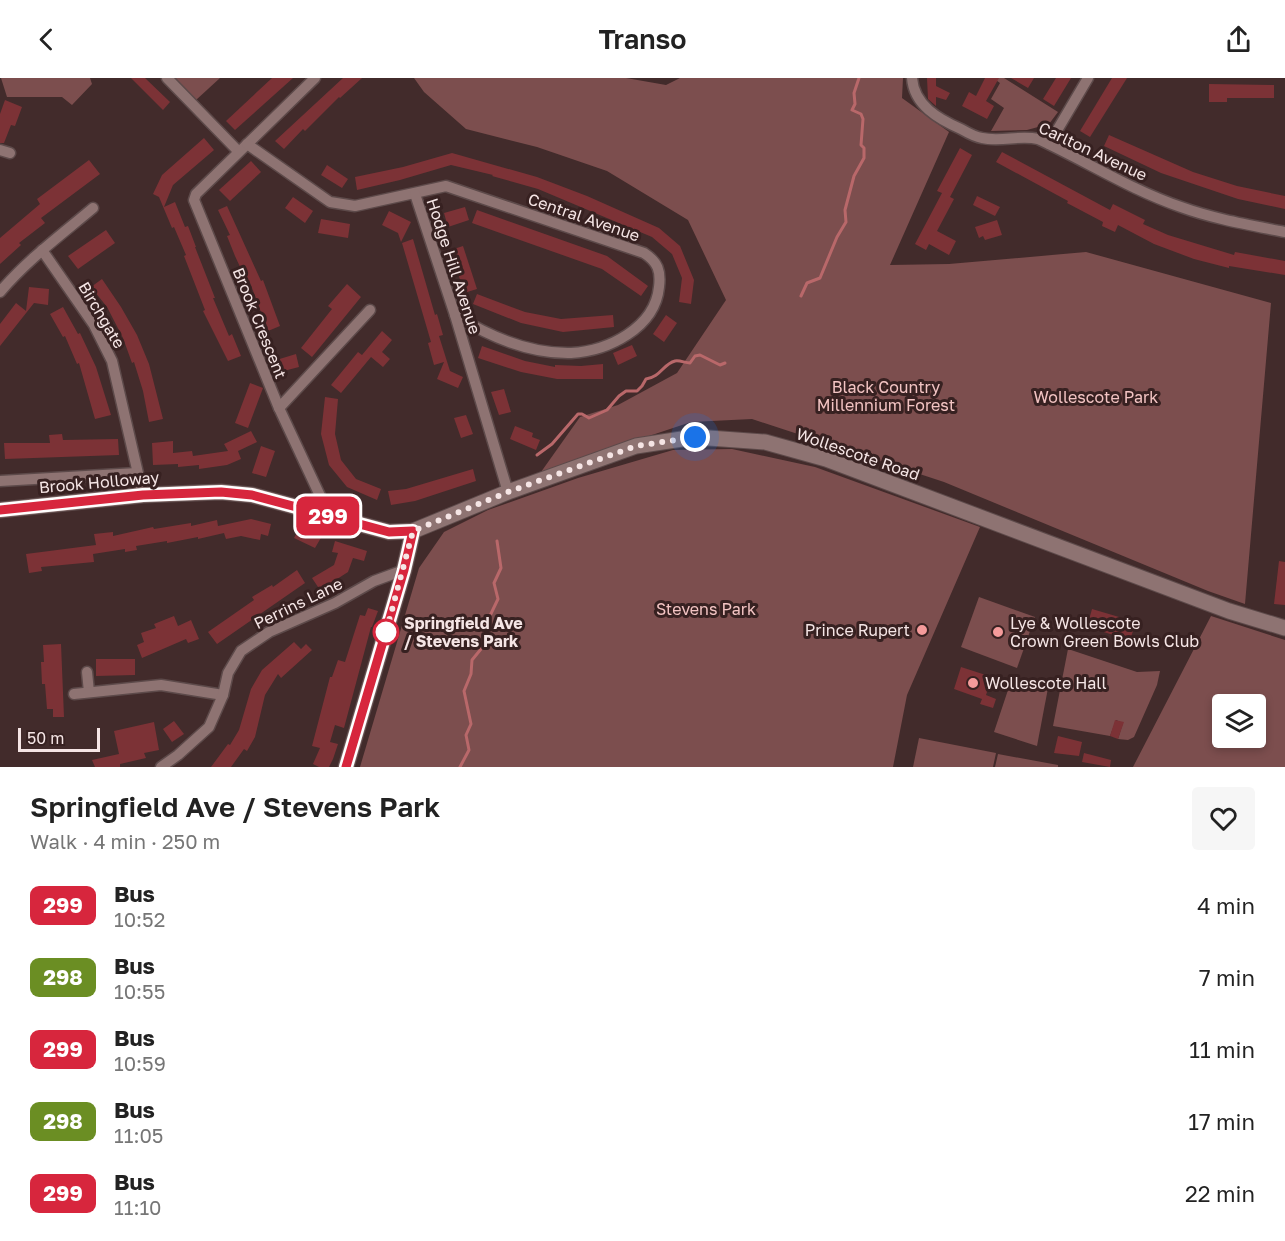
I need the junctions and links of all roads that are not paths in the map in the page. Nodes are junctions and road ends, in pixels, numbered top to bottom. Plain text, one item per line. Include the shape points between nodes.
1 (167, 78) edge
2 (315, 78) edge
3 (912, 78) edge
4 (1088, 78) edge
5 (1049, 144) junction
6 (242, 147) junction
7 (415, 194) junction
8 (93, 208) dead end
9 (1285, 232) edge
10 (42, 250) junction
11 (0, 292) edge
12 (370, 310) dead end
13 (455, 315) junction
14 (279, 408) junction
15 (137, 472) junction
16 (0, 481) edge
17 (508, 492) junction
18 (143, 495) junction
19 (0, 510) edge
20 (330, 517) junction
21 (413, 531) junction
22 (404, 570) junction
23 (1285, 628) edge
24 (87, 672) dead end
25 (89, 692) junction
26 (74, 694) dead end
27 (223, 695) junction
28 (161, 767) edge
29 (346, 767) edge

1 - 6 street, Hodge Hill Avenue
2 - 6 street
3 - 5 street, Carlton Avenue via 917,98 939,119 983,139 1026,137
4 - 5 street
5 - 9 street, Carlton Avenue via 1181,207
6 - 7 street, Hodge Hill Avenue via 330,202 355,206
6 - 14 street, Brook Crescent via 194,200
7 - 13 street, Hodge Hill Avenue
7 - 13 street, Central Avenue via 446,186 468,193 644,253 653,259 661,276 659,294 644,322 595,349 573,353 526,349 479,330
8 - 10 street
10 - 11 street
10 - 15 street, Birchgate via 94,325 112,361
12 - 14 street via 365,325
13 - 17 street, Hodge Hill Avenue
14 - 20 street, Brook Crescent
15 - 16 street
15 - 18 street, Birchgate
17 - 21 street, Wollescote Road
17 - 23 street, Wollescote Road via 636,446 695,437 765,442 826,459 1229,611
18 - 19 street, Brook Holloway
18 - 20 street, Brook Holloway via 252,495
20 - 21 street, Brook Holloway via 389,532
21 - 22 street
22 - 27 street, Perrins Lane via 269,632 241,651 228,673
22 - 29 street
24 - 25 street
25 - 26 street
25 - 27 street via 161,686
27 - 28 street, Perrins Lane via 209,727

